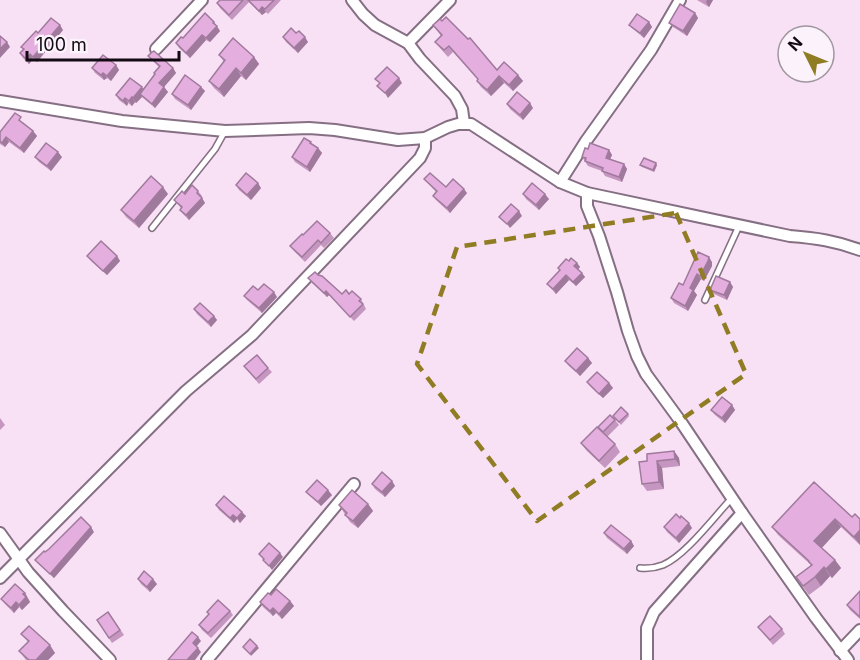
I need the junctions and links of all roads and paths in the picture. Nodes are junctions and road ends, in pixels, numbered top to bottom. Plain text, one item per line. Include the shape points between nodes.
1 (202, 0) edge
2 (352, 0) edge
3 (450, 0) edge
4 (680, 0) edge
5 (408, 43) junction
6 (156, 49) edge
7 (0, 101) edge
8 (464, 123) junction
9 (225, 130) junction
10 (425, 138) junction
11 (560, 182) junction
12 (586, 193) junction
13 (739, 226) junction
14 (152, 228) dead end
15 (860, 250) edge
16 (705, 300) dead end
17 (354, 484) dead end
18 (732, 498) junction
19 (742, 513) junction
20 (0, 533) edge
21 (18, 558) junction
22 (640, 568) dead end
23 (0, 578) edge
24 (860, 630) edge
25 (844, 656) edge
26 (110, 660) edge
27 (207, 660) edge
28 (647, 660) edge

1 - 6 street
2 - 5 street via 375,25
3 - 5 street
4 - 11 street via 651,50
5 - 8 street via 457,99
7 - 9 street via 122,122
8 - 10 street
8 - 11 street
9 - 10 street via 309,128 398,140
9 - 14 lane via 215,149
10 - 21 street via 420,158 258,329 186,391
11 - 12 street
12 - 13 street
12 - 18 street via 637,356
13 - 15 street via 841,243
13 - 16 lane
17 - 27 street
18 - 19 street
18 - 22 lane via 675,558 651,569
19 - 25 street
19 - 28 street via 654,612 647,628
20 - 21 street
21 - 23 street
21 - 26 street
24 - 25 street

